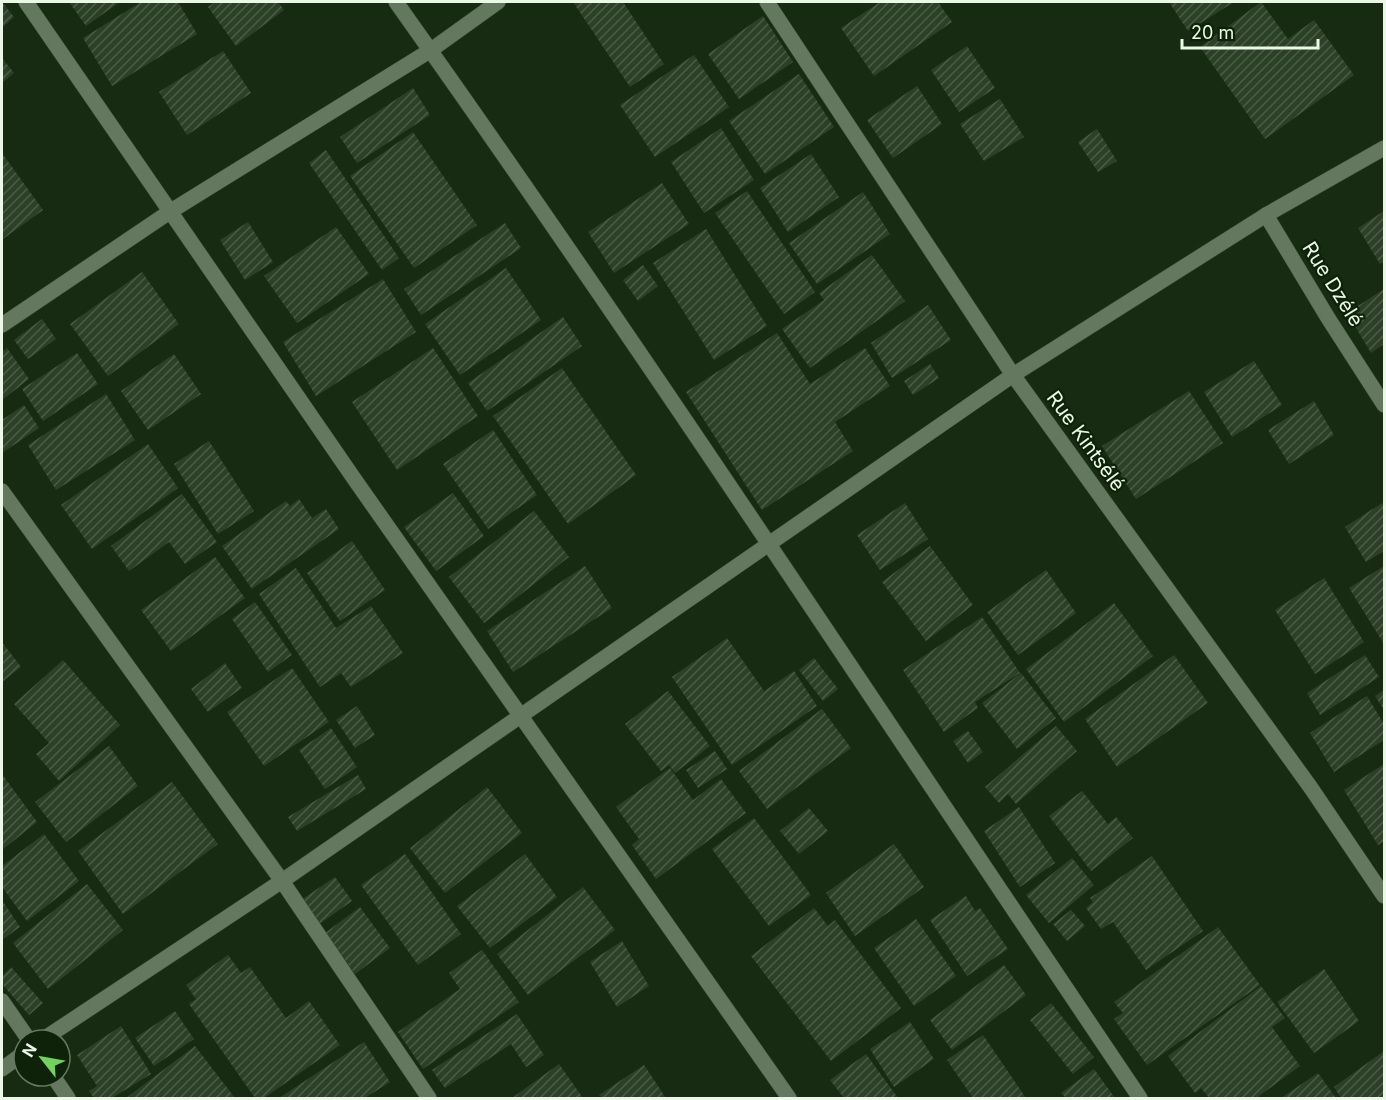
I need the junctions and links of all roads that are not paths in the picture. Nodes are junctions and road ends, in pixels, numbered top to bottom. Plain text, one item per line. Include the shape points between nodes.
1 (26, 2) edge
2 (396, 2) edge
3 (498, 2) edge
4 (767, 2) edge
5 (431, 51) junction
6 (1384, 148) edge
7 (171, 210) junction
8 (1266, 215) junction
9 (2, 325) edge
10 (1013, 375) junction
11 (1384, 405) edge
12 (2, 491) edge
13 (770, 545) junction
14 (521, 714) junction
15 (282, 881) junction
16 (1384, 896) edge
17 (2, 1001) edge
18 (21, 1028) edge
19 (60, 1028) edge
20 (429, 1098) edge
21 (789, 1098) edge
22 (1140, 1098) edge

1 - 7 street
2 - 5 street
3 - 5 street
4 - 10 street, Rue Kintsélé
5 - 7 street
5 - 13 street
6 - 8 street
7 - 9 street
7 - 14 street
8 - 10 street
8 - 11 street, Rue Dzélé
10 - 13 street
10 - 16 street, Rue Kintsélé via 1311,788
12 - 15 street
13 - 14 street
13 - 22 street
14 - 15 street
14 - 21 street
15 - 19 street
15 - 20 street
17 - 18 street

